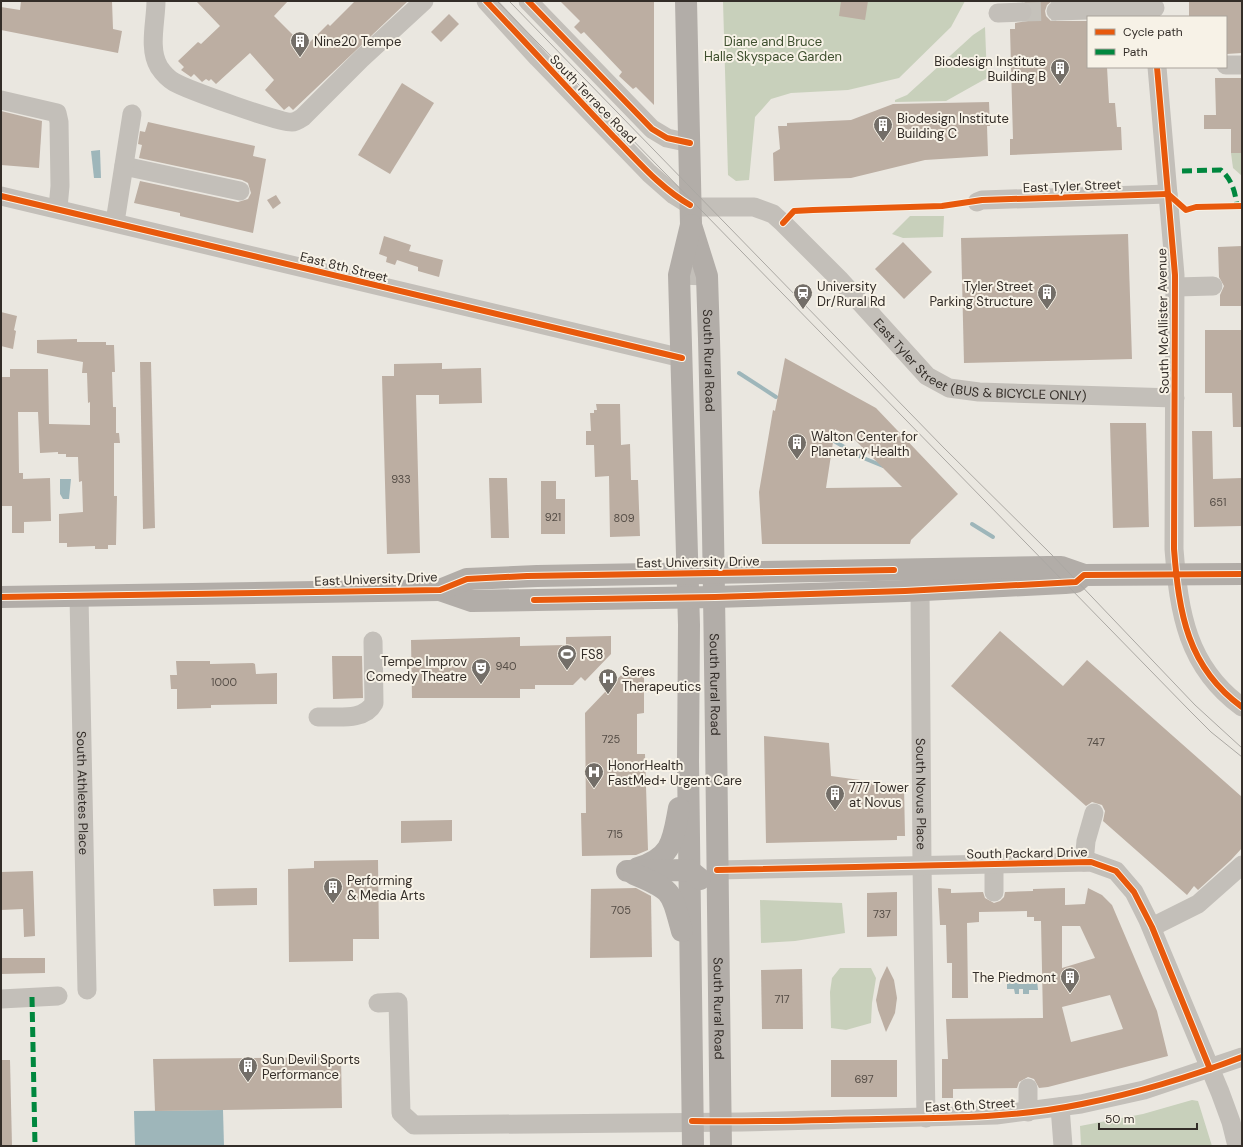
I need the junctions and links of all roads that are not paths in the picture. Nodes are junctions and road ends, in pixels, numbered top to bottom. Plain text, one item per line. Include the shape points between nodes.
1 (156, 1) edge
2 (424, 1) edge
3 (486, 1) edge
4 (528, 1) edge
5 (686, 1) edge
6 (1155, 9) edge
7 (1056, 11) tunnel mouth
8 (1022, 12) tunnel mouth
9 (998, 13) dead end
10 (1227, 65) edge
11 (1242, 65) edge
12 (1157, 68) edge
13 (1, 100) edge
14 (132, 114) dead end
15 (690, 143) junction
16 (124, 166) junction
17 (240, 191) dead end
18 (1168, 194) junction
19 (1, 196) edge
20 (978, 202) dead end
21 (58, 208) junction
22 (690, 215) junction
23 (114, 222) junction
24 (679, 275) junction
25 (707, 276) junction
26 (1213, 286) dead end
27 (1176, 287) junction
28 (682, 358) junction
29 (1175, 398) junction
30 (688, 572) junction
31 (714, 572) junction
32 (1242, 574) edge
33 (1084, 575) junction
34 (1176, 575) junction
35 (440, 590) junction
36 (920, 590) junction
37 (1, 596) edge
38 (78, 596) junction
39 (688, 597) junction
40 (715, 597) junction
41 (372, 641) dead end
42 (1242, 707) edge
43 (318, 717) dead end
44 (688, 761) junction
45 (1094, 813) dead end
46 (1084, 862) junction
47 (994, 864) junction
48 (1242, 865) edge
49 (922, 866) junction
50 (689, 870) junction
51 (717, 870) junction
52 (627, 871) junction
53 (994, 892) dead end
54 (1152, 927) junction
55 (690, 961) junction
56 (720, 987) junction
57 (87, 990) dead end
58 (58, 996) dead end
59 (1, 998) edge
60 (378, 1003) dead end
61 (1242, 1057) edge
62 (1210, 1069) junction
63 (1028, 1088) dead end
64 (1060, 1107) junction
65 (1028, 1112) junction
66 (926, 1118) junction
67 (692, 1121) junction
68 (721, 1122) junction
69 (1239, 1144) edge
70 (693, 1146) edge
71 (721, 1146) edge
72 (1063, 1146) edge

1 - 2 street via 154,43 158,63 166,75 186,88 292,122 303,117
3 - 22 street, South Terrace Road via 649,173 674,195
4 - 15 street, South Terrace Road via 652,129 667,138
5 - 15 main road, South Rural Road
6 - 7 street
8 - 9 street
10 - 11 street
12 - 18 street, South McAllister Avenue
13 - 21 street via 57,112 60,186
14 - 16 street
15 - 22 main road, South Rural Road
16 - 17 street
16 - 23 street
18 - 20 street, East Tyler Street
18 - 27 street, South McAllister Avenue
19 - 21 street, East 8th Street
21 - 23 street, East 8th Street
22 - 24 main road, South Rural Road
22 - 25 main road, South Rural Road
22 - 29 street, East Tyler Street (BUS & BICYCLE ONLY) via 698,207 754,207 773,214 839,279 927,376 949,388 979,392
23 - 28 street, East 8th Street
24 - 25 street
24 - 28 main road, South Rural Road
25 - 31 main road, South Rural Road
26 - 27 street
27 - 29 street, South McAllister Avenue
28 - 30 main road, South Rural Road
29 - 34 street, South McAllister Avenue
30 - 31 main road, East University Drive
30 - 35 main road, East University Drive via 467,579
30 - 39 main road, South Rural Road
31 - 33 main road, East University Drive via 1061,567
31 - 40 main road, South Rural Road
32 - 34 main road, East University Drive
33 - 34 main road, East University Drive
33 - 36 main road, East University Drive via 1076,582
34 - 42 street, South McAllister Avenue via 1182,616 1194,651 1214,682
35 - 38 main road, East University Drive
35 - 39 main road, East University Drive via 472,601
36 - 40 main road, East University Drive
36 - 49 street, South Novus Place
37 - 38 main road, East University Drive
38 - 57 street, South Athletes Place
39 - 40 main road, East University Drive
39 - 44 main road, South Rural Road
40 - 51 main road, South Rural Road
41 - 43 street via 374,703 370,711 361,716
44 - 50 main road, South Rural Road
44 - 52 main road via 669,848 659,859
45 - 46 street via 1086,841
46 - 47 street, South Packard Drive
46 - 54 street, South Packard Drive via 1116,870 1134,892
47 - 49 street, South Packard Drive
47 - 53 street
48 - 54 street via 1198,904
49 - 51 street, South Packard Drive
49 - 66 street, South Novus Place
50 - 52 main road
50 - 55 main road, South Rural Road
50 - 56 main road via 697,875 703,885 704,959
51 - 56 main road, South Rural Road
52 - 55 main road via 655,883 670,894
54 - 62 street, South Packard Drive
55 - 67 main road, South Rural Road
56 - 68 main road, South Rural Road
58 - 59 street
60 - 67 street, East 6th Street via 398,1002 401,1113 414,1125
61 - 62 street, East 6th Street
62 - 64 street, East 6th Street via 1144,1090
62 - 69 street, South Packard Drive
63 - 65 street
64 - 65 street, East 6th Street
64 - 72 street
65 - 66 street, East 6th Street via 996,1116
66 - 68 street, East 6th Street
67 - 68 street, East 6th Street
67 - 70 main road, South Rural Road
68 - 71 main road, South Rural Road

